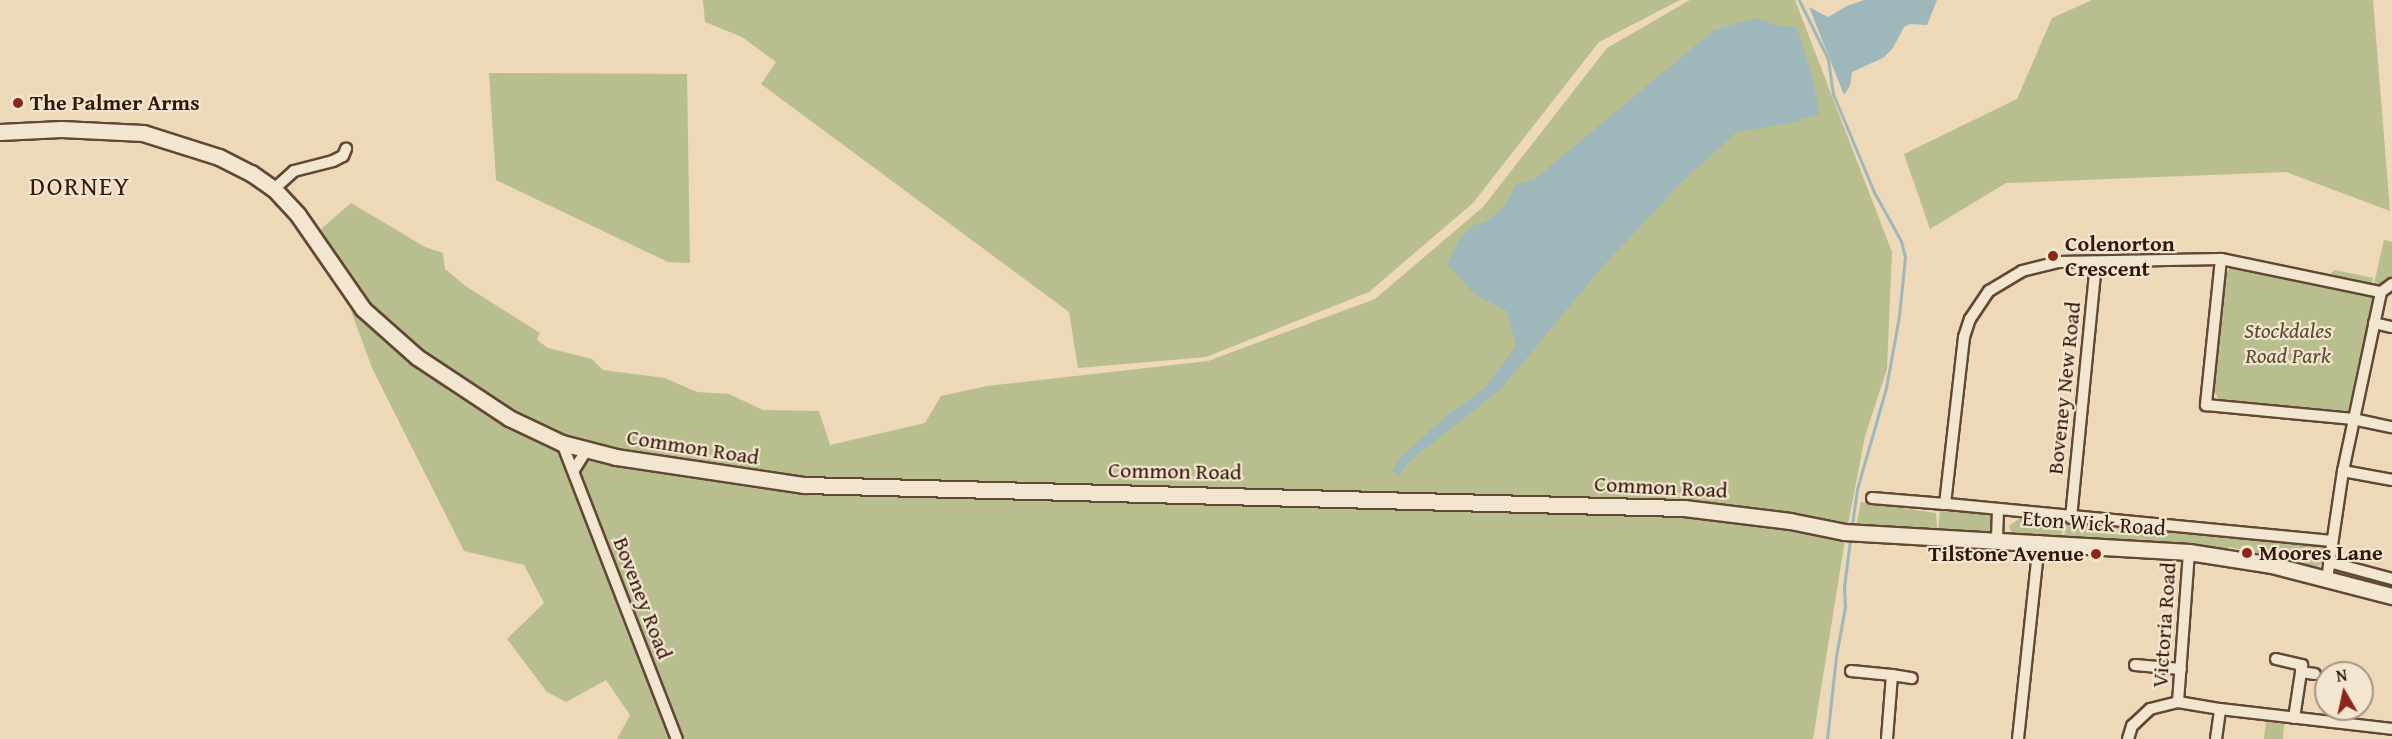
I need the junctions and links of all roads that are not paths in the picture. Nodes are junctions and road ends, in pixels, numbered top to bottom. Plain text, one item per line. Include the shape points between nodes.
1 (0, 132) edge
2 (346, 149) dead end
3 (274, 189) junction
4 (2221, 259) junction
5 (2096, 262) junction
6 (2392, 284) edge
7 (2380, 292) junction
8 (2374, 323) junction
9 (2392, 327) edge
10 (2353, 419) junction
11 (2392, 427) edge
12 (562, 443) junction
13 (586, 451) junction
14 (574, 470) junction
15 (2343, 471) junction
16 (2392, 480) edge
17 (1872, 498) dead end
18 (1946, 500) junction
19 (1998, 511) junction
20 (2071, 518) junction
21 (1790, 521) joint
22 (1997, 539) junction
23 (2039, 541) junction
24 (2332, 542) junction
25 (2189, 552) junction
26 (2329, 562) junction
27 (2327, 579) junction
28 (2392, 579) edge
29 (2392, 596) edge
30 (2276, 659) dead end
31 (2134, 665) dead end
32 (2181, 669) junction
33 (1851, 671) dead end
34 (2301, 672) junction
35 (2314, 674) edge
36 (1892, 675) junction
37 (1912, 678) dead end
38 (2178, 702) junction
39 (2220, 709) junction
40 (2294, 718) junction
41 (2372, 727) junction
42 (2392, 729) edge
43 (677, 739) edge
44 (1887, 739) edge
45 (2018, 739) edge
46 (2128, 739) edge
47 (2216, 739) edge
48 (2372, 739) edge

1 - 3 main road, Common Road via 61,129 143,133 219,157
2 - 3 street via 343,156 294,171
3 - 12 main road, Common Road via 298,215 346,287 390,336 468,393
4 - 5 street
4 - 7 street
4 - 10 street via 2206,405
5 - 18 street via 2059,262 2022,271 1989,291 1970,319 1964,337
5 - 20 street, Boveney New Road
6 - 7 street
7 - 8 street
8 - 9 street
8 - 10 street
10 - 11 street
10 - 15 street
12 - 13 main road, Common Road
12 - 14 street, Boveney Road
13 - 14 street
13 - 21 main road, Common Road via 804,485 1684,508
14 - 43 street, Boveney Road
15 - 16 street
15 - 24 street
17 - 18 street
18 - 19 street
19 - 20 street
19 - 22 street
20 - 24 street
21 - 22 main road, Eton Wick Road via 1844,532
22 - 23 main road, Eton Wick Road
23 - 25 main road, Eton Wick Road
23 - 45 street
24 - 26 street
25 - 27 main road, Eton Wick Road via 2272,565
25 - 32 street, Victoria Road
26 - 27 street
26 - 28 street
27 - 29 main road, Eton Wick Road
30 - 34 street via 2302,665
31 - 32 street
32 - 38 street, Victoria Road
33 - 36 street
34 - 35 street
34 - 40 street
36 - 37 street
36 - 44 street
38 - 39 street, Victoria Road
38 - 46 street via 2151,709 2132,726
39 - 40 street, Victoria Road
39 - 47 street
40 - 41 street, Victoria Road
41 - 42 street, Victoria Road
41 - 48 street

